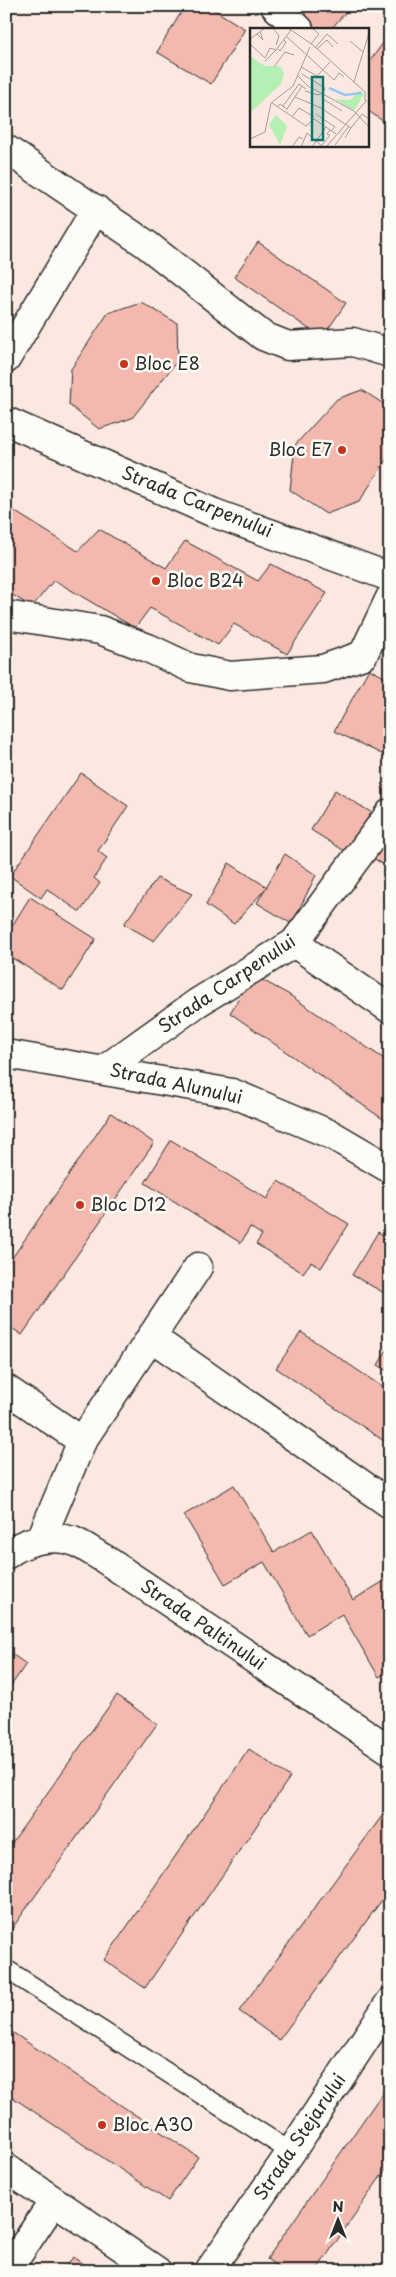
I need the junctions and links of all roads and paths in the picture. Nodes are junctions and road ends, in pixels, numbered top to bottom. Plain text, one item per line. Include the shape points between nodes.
1 (275, 6) edge
2 (298, 28) edge
3 (6, 149) edge
4 (96, 209) junction
5 (390, 353) edge
6 (6, 359) edge
7 (6, 420) edge
8 (390, 577) edge
9 (390, 598) edge
10 (6, 615) edge
11 (390, 813) edge
12 (294, 942) junction
13 (390, 1009) edge
14 (6, 1054) edge
15 (105, 1069) junction
16 (390, 1169) edge
17 (198, 1267) dead end
18 (151, 1337) junction
19 (6, 1389) edge
20 (82, 1441) junction
21 (390, 1504) edge
22 (41, 1539) junction
23 (6, 1554) edge
24 (390, 1750) edge
25 (6, 1969) edge
26 (390, 2002) edge
27 (291, 2152) junction
28 (6, 2168) edge
29 (54, 2201) junction
30 (7, 2271) edge
31 (157, 2271) edge
32 (208, 2271) edge

1 - 2 street
3 - 4 street
4 - 5 street via 264,336 288,346 352,342
4 - 6 street
7 - 8 street, Strada Carpenului via 214,512
9 - 10 street via 363,655 323,669 230,676 191,668 100,630
11 - 12 street, Strada Carpenului
12 - 13 street
12 - 15 street, Strada Carpenului via 198,1002
14 - 15 street, Strada Alunului
15 - 16 street, Strada Alunului via 232,1092 332,1135
17 - 18 street
18 - 20 street
18 - 21 street
19 - 20 street
20 - 22 street
22 - 23 street, Strada Paltinului via 19,1545
22 - 24 street, Strada Paltinului via 72,1541 103,1558
25 - 27 lane
26 - 27 street, Strada Stejarului
27 - 32 street, Strada Stejarului
28 - 29 street
29 - 30 street
29 - 31 street

